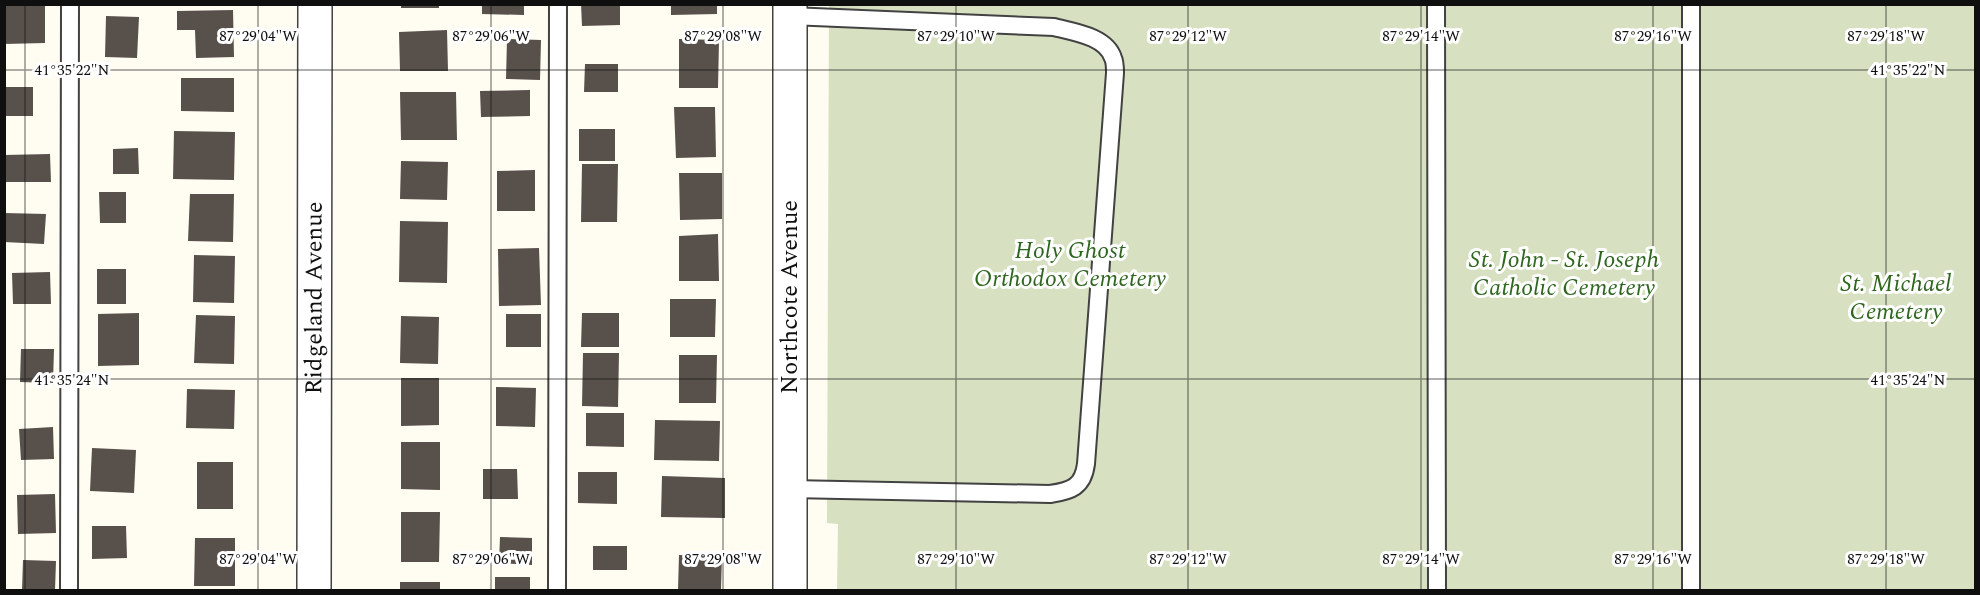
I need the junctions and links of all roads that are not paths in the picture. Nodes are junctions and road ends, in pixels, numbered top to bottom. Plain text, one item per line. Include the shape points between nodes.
1 (70, 4) edge
2 (315, 4) edge
3 (558, 4) edge
4 (1436, 4) edge
5 (1691, 4) edge
6 (790, 10) edge
7 (790, 489) junction
8 (69, 591) edge
9 (314, 591) edge
10 (557, 591) edge
11 (790, 591) edge
12 (1437, 591) edge
13 (1691, 591) edge

1 - 8 lane
2 - 9 street, Ridgeland Avenue
3 - 10 lane
4 - 12 lane
5 - 13 lane
6 - 7 street, Northcote Avenue
6 - 7 lane via 1054,27 1105,46 1113,57 1115,73 1086,464 1078,485 1050,494
7 - 11 street, Northcote Avenue

